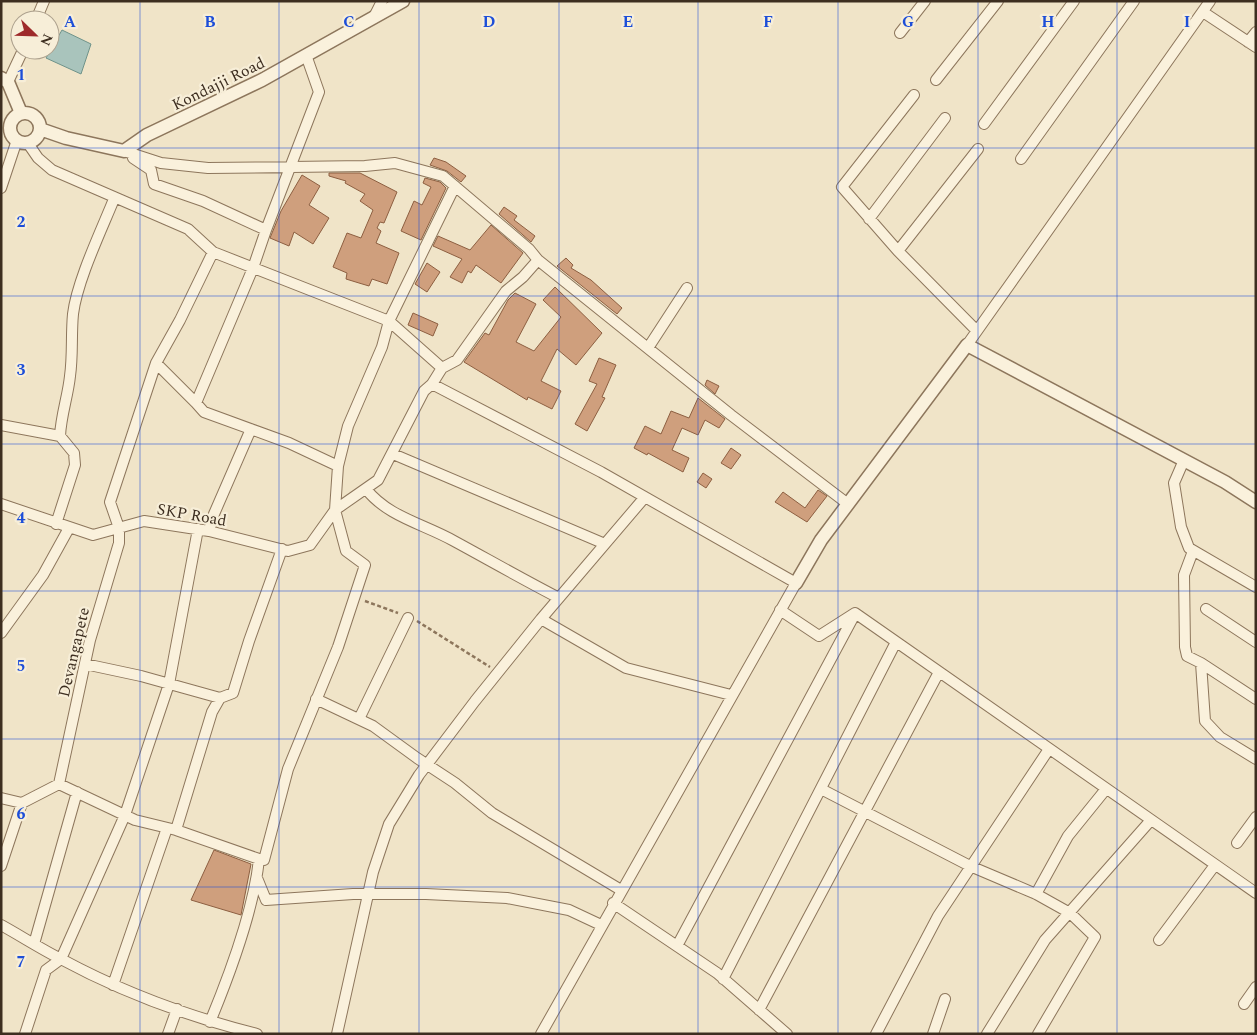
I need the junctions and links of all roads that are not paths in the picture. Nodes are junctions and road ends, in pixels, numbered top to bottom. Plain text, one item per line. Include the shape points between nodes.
1 (382, 1) edge
2 (403, 1) edge
3 (926, 1) edge
4 (998, 1) edge
5 (1074, 1) edge
6 (1134, 1) edge
7 (1210, 1) edge
8 (1203, 12) junction
9 (374, 17) junction
10 (1256, 32) edge
11 (900, 33) dead end
12 (1252, 45) edge
13 (306, 55) junction
14 (17, 60) edge
15 (4, 80) edge
16 (936, 80) dead end
17 (914, 95) dead end
18 (21, 113) junction
19 (945, 118) dead end
20 (984, 124) dead end
21 (40, 129) junction
22 (14, 138) edge
23 (978, 150) dead end
24 (124, 151) junction
25 (1021, 159) dead end
26 (292, 166) junction
27 (455, 186) junction
28 (1, 188) edge
29 (114, 199) junction
30 (870, 219) junction
31 (266, 230) junction
32 (898, 251) junction
33 (213, 252) junction
34 (538, 260) junction
35 (253, 268) junction
36 (687, 288) dead end
37 (389, 321) junction
38 (977, 331) junction
39 (967, 346) junction
40 (648, 348) junction
41 (156, 363) junction
42 (442, 368) junction
43 (432, 384) junction
44 (196, 403) junction
45 (1, 424) edge
46 (250, 429) junction
47 (60, 436) junction
48 (393, 454) junction
49 (1184, 460) junction
50 (338, 466) junction
51 (366, 488) junction
52 (645, 497) junction
53 (1256, 502) edge
54 (1, 504) edge
55 (848, 504) junction
56 (335, 510) junction
57 (56, 524) junction
58 (69, 528) junction
59 (119, 528) junction
60 (204, 530) junction
61 (605, 544) junction
62 (282, 549) junction
63 (1193, 551) junction
64 (796, 583) junction
65 (1256, 587) edge
66 (559, 598) junction
67 (1206, 609) dead end
68 (780, 610) junction
69 (855, 613) junction
70 (408, 618) road end
71 (542, 618) junction
72 (1, 633) edge
73 (896, 642) junction
74 (1256, 642) edge
75 (1201, 663) junction
76 (85, 664) junction
77 (939, 672) junction
78 (169, 684) junction
79 (731, 696) junction
80 (220, 698) junction
81 (1256, 699) edge
82 (316, 700) junction
83 (359, 719) junction
84 (1049, 749) junction
85 (1256, 759) edge
86 (427, 765) junction
87 (58, 784) junction
88 (820, 789) junction
89 (1106, 789) junction
90 (77, 792) junction
91 (1, 798) edge
92 (22, 803) junction
93 (865, 811) junction
94 (125, 815) junction
95 (1256, 817) edge
96 (1151, 820) junction
97 (172, 829) junction
98 (1238, 844) dead end
99 (259, 859) junction
100 (1215, 865) junction
101 (1, 866) edge
102 (970, 866) junction
103 (257, 878) junction
104 (621, 890) junction
105 (1256, 893) edge
106 (368, 894) junction
107 (1036, 894) junction
108 (613, 903) junction
109 (1070, 913) junction
110 (1, 925) edge
111 (601, 925) junction
112 (1159, 940) dead end
113 (34, 944) junction
114 (677, 946) junction
115 (61, 960) junction
116 (723, 979) junction
117 (113, 984) junction
118 (1256, 987) edge
119 (945, 999) dead end
120 (1244, 1004) dead end
121 (177, 1009) junction
122 (759, 1010) junction
123 (210, 1022) junction
124 (25, 1034) edge
125 (168, 1034) edge
126 (257, 1034) edge
127 (337, 1034) edge
128 (541, 1034) edge
129 (787, 1034) edge
130 (876, 1034) edge
131 (933, 1034) edge
132 (987, 1034) edge
133 (1038, 1034) edge

1 - 9 street
2 - 9 street, Kondajji Road
3 - 11 street
4 - 16 street
5 - 20 street
6 - 25 street
7 - 8 street
8 - 12 street
8 - 38 street
9 - 13 street, Kondajji Road
10 - 12 street
13 - 24 street, Kondajji Road via 262,80 147,135
13 - 26 street via 320,92
14 - 15 street
15 - 18 street
17 - 30 street via 842,187
18 - 21 street via 34,116
18 - 22 street via 13,118
19 - 30 street
21 - 22 street via 36,138
21 - 24 street
22 - 28 street
22 - 29 street via 52,170
23 - 32 street
24 - 26 street via 160,163 208,168
24 - 31 street via 151,170 154,184 203,201
26 - 27 street via 395,163 443,176
26 - 31 street
27 - 34 street via 529,248
27 - 37 street
29 - 33 street via 188,229
29 - 47 street via 73,314 73,355
30 - 32 street
31 - 35 street
32 - 38 street
33 - 35 street
33 - 41 street
34 - 40 street
34 - 42 street via 506,291 457,360
35 - 37 street
35 - 44 street
36 - 40 street
37 - 42 street
37 - 50 street via 382,347 348,426
38 - 39 street
39 - 49 street
39 - 55 street
40 - 55 street
41 - 44 street
41 - 59 street via 110,502
42 - 43 street
43 - 48 street via 424,391
43 - 52 street
44 - 46 street via 204,412
45 - 47 street
46 - 50 street
46 - 60 street
47 - 57 street via 74,453 75,465
48 - 51 street via 378,480
48 - 61 street
49 - 53 street
49 - 63 street via 1174,483 1181,527
50 - 56 street
51 - 56 street
51 - 66 street via 385,508 453,540
52 - 61 street
52 - 64 street
54 - 57 street, SKP Road
55 - 64 street via 821,540
56 - 62 street, SKP Road via 310,545 288,551
56 - 82 street via 346,551 365,565 338,647
57 - 58 street, SKP Road
58 - 59 street, SKP Road via 92,535
58 - 72 street via 43,575
59 - 60 street, SKP Road via 144,520
59 - 76 street, Devangapete via 119,543
60 - 62 street, SKP Road
60 - 78 street
61 - 66 street
62 - 80 street via 233,693
63 - 65 street
63 - 75 street via 1184,575 1185,647 1187,656
64 - 68 street
66 - 71 street
67 - 74 street
68 - 69 street via 819,636
68 - 79 street
69 - 73 street
69 - 114 street
70 - 83 street
71 - 79 street via 626,668
71 - 86 street
73 - 77 street
73 - 88 street
75 - 81 street
75 - 85 street via 1204,720 1220,737
76 - 78 street
76 - 87 street, Devangapete
77 - 84 street
77 - 93 street
78 - 80 street
78 - 94 street
79 - 104 street
80 - 97 street via 212,712
82 - 83 street
82 - 99 street via 288,769 264,860
83 - 86 street
84 - 89 street
84 - 102 street
86 - 104 street via 492,813
86 - 106 street via 389,824
87 - 90 street
87 - 92 street
88 - 93 street
88 - 116 street
89 - 96 street
89 - 107 street via 1068,836
90 - 94 street
90 - 113 street
91 - 92 street
92 - 101 street
93 - 102 street
93 - 122 street
94 - 97 street
94 - 115 street
95 - 98 street
96 - 100 street
96 - 109 street
97 - 99 street
97 - 117 street
99 - 103 street
100 - 105 street
100 - 112 street
102 - 107 street
102 - 130 street via 938,916
103 - 106 street via 266,900
103 - 123 street via 224,990
104 - 108 street
106 - 111 street via 507,898 569,910
106 - 127 street
107 - 109 street
108 - 111 street
108 - 114 street
109 - 132 street via 1046,940
109 - 133 street via 1096,937
110 - 113 street
111 - 128 street
113 - 115 street
114 - 116 street
115 - 117 street
115 - 124 street via 46,970
116 - 122 street
117 - 121 street
118 - 120 street
119 - 131 street
121 - 123 street
121 - 125 street
122 - 129 street
123 - 126 street

